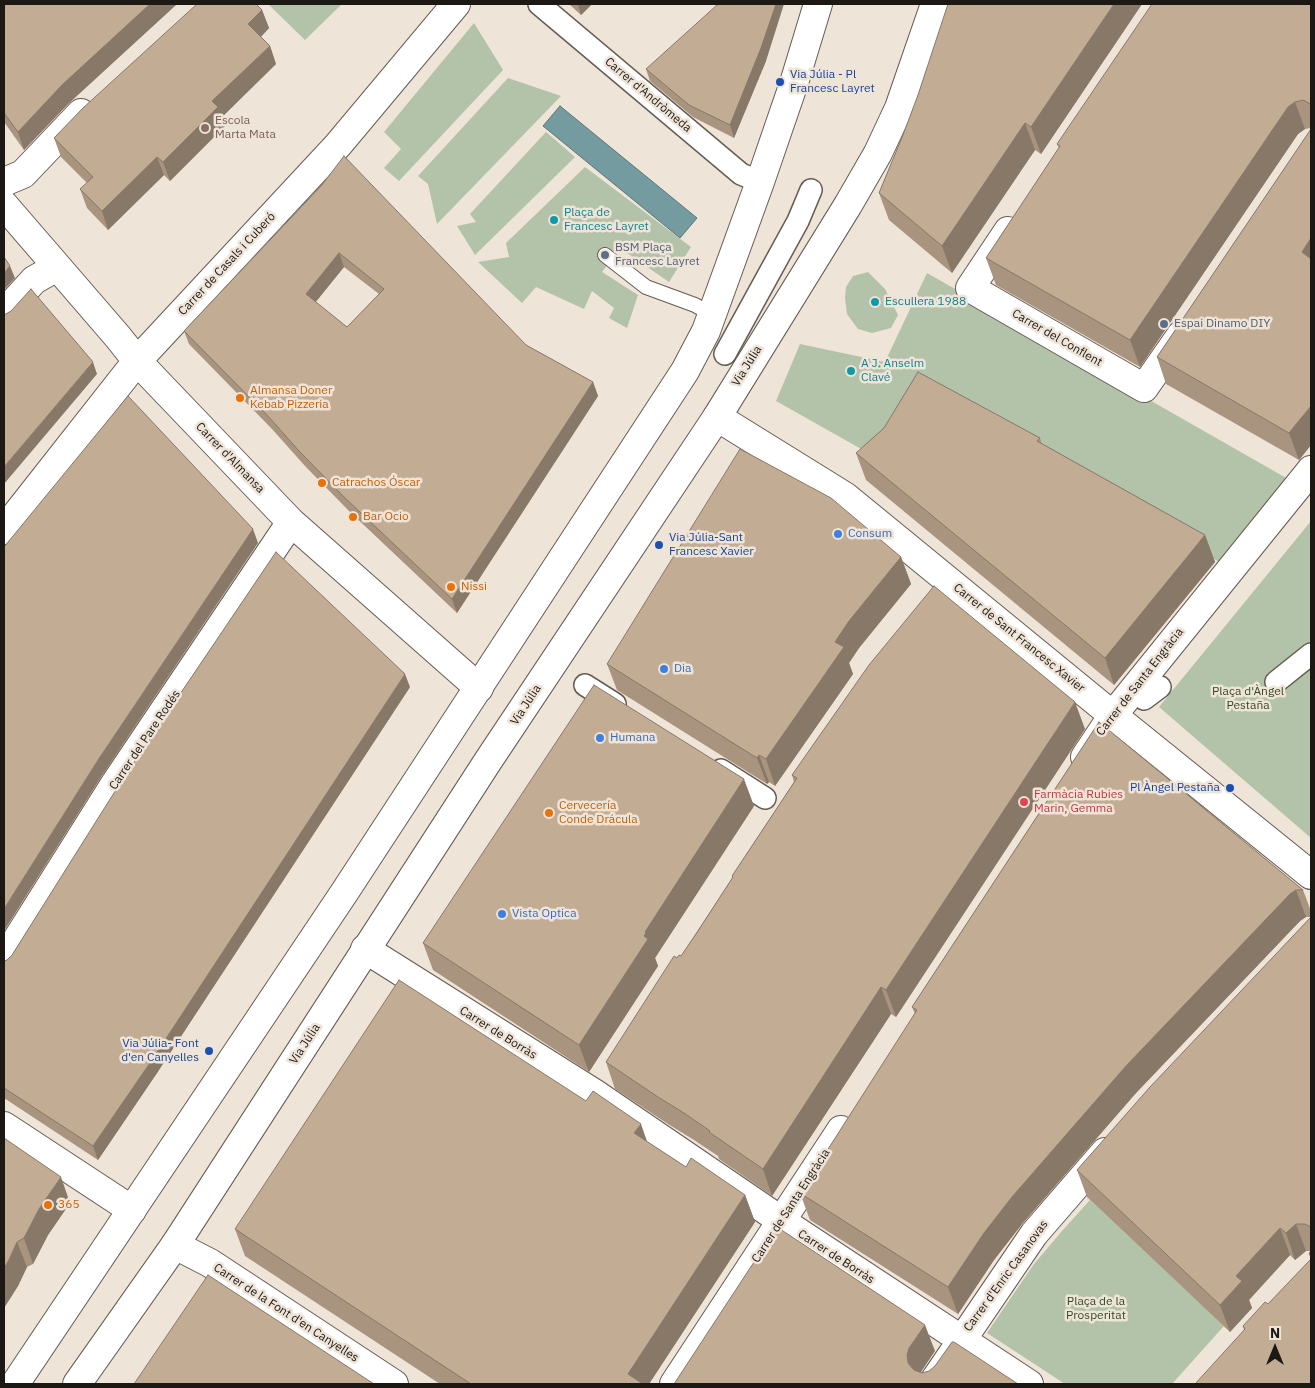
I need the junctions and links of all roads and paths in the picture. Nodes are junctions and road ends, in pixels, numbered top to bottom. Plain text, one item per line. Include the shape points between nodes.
1 (456, 4) edge
2 (539, 4) edge
3 (818, 4) edge
4 (935, 4) edge
5 (100, 96) edge
6 (4, 182) edge
7 (760, 182) junction
8 (811, 190) dead end
9 (4, 205) edge
10 (1024, 207) edge
11 (605, 255) dead end
12 (57, 267) junction
13 (4, 313) edge
14 (711, 314) junction
15 (1195, 314) edge
16 (725, 354) dead end
17 (137, 361) junction
18 (717, 416) junction
19 (1311, 470) edge
20 (291, 522) junction
21 (4, 530) edge
22 (1311, 654) edge
23 (1276, 682) dead end
24 (586, 685) dead end
25 (479, 688) junction
26 (1112, 715) junction
27 (634, 716) edge
28 (708, 762) edge
29 (1070, 780) edge
30 (774, 805) dead end
31 (1311, 874) edge
32 (366, 950) junction
33 (4, 960) edge
34 (610, 1069) dead end
35 (594, 1093) junction
36 (854, 1111) edge
37 (4, 1126) edge
38 (1123, 1132) edge
39 (132, 1210) junction
40 (782, 1220) junction
41 (175, 1245) junction
42 (961, 1339) junction
43 (15, 1384) edge
44 (77, 1384) edge
45 (394, 1384) edge
46 (674, 1384) edge
47 (932, 1384) edge
48 (1030, 1384) edge

1 - 17 street, Carrer de Casals i Cuberó via 338,145
2 - 7 street, Carrer d'Andròmeda via 741,174
3 - 7 street
4 - 18 street, Via Júlia via 899,108 878,153
5 - 6 street via 23,174
7 - 14 street
8 - 16 street, Via Júlia via 798,221
9 - 12 street, Carrer d'Almansa
10 - 15 street, Carrer del Conflent via 970,288 1144,388
11 - 14 lane via 646,287
12 - 13 street via 34,280
12 - 17 street, Carrer d'Almansa
14 - 25 street via 706,331 685,370
17 - 20 street, Carrer d'Almansa
17 - 21 street, Carrer de Casals i Cuberó
18 - 26 street, Carrer de Sant Francesc Xavier via 846,497 935,585
18 - 32 street, Via Júlia
19 - 26 street, Carrer de Santa Engràcia
20 - 25 street, Carrer d'Almansa
20 - 33 street, Carrer del Pare Rodés via 116,782
22 - 23 street
24 - 27 street
25 - 39 street
26 - 29 street, Carrer de Santa Engràcia
26 - 31 street, Carrer de Sant Francesc Xavier
28 - 30 street
32 - 35 street, Carrer de Borràs
32 - 41 street, Via Júlia
34 - 35 street
35 - 40 street, Carrer de Borràs
36 - 40 street, Carrer de Santa Engràcia
37 - 39 street
38 - 42 street, Carrer d'Enric Casanovas via 1034,1234
39 - 43 street
40 - 42 street, Carrer de Borràs
40 - 46 street, Carrer de Santa Engràcia
41 - 44 street, Via Júlia
41 - 45 street, Carrer de la Font d'en Canyelles via 210,1263
42 - 47 street, Carrer d'Enric Casanovas
42 - 48 street, Carrer de Borràs

